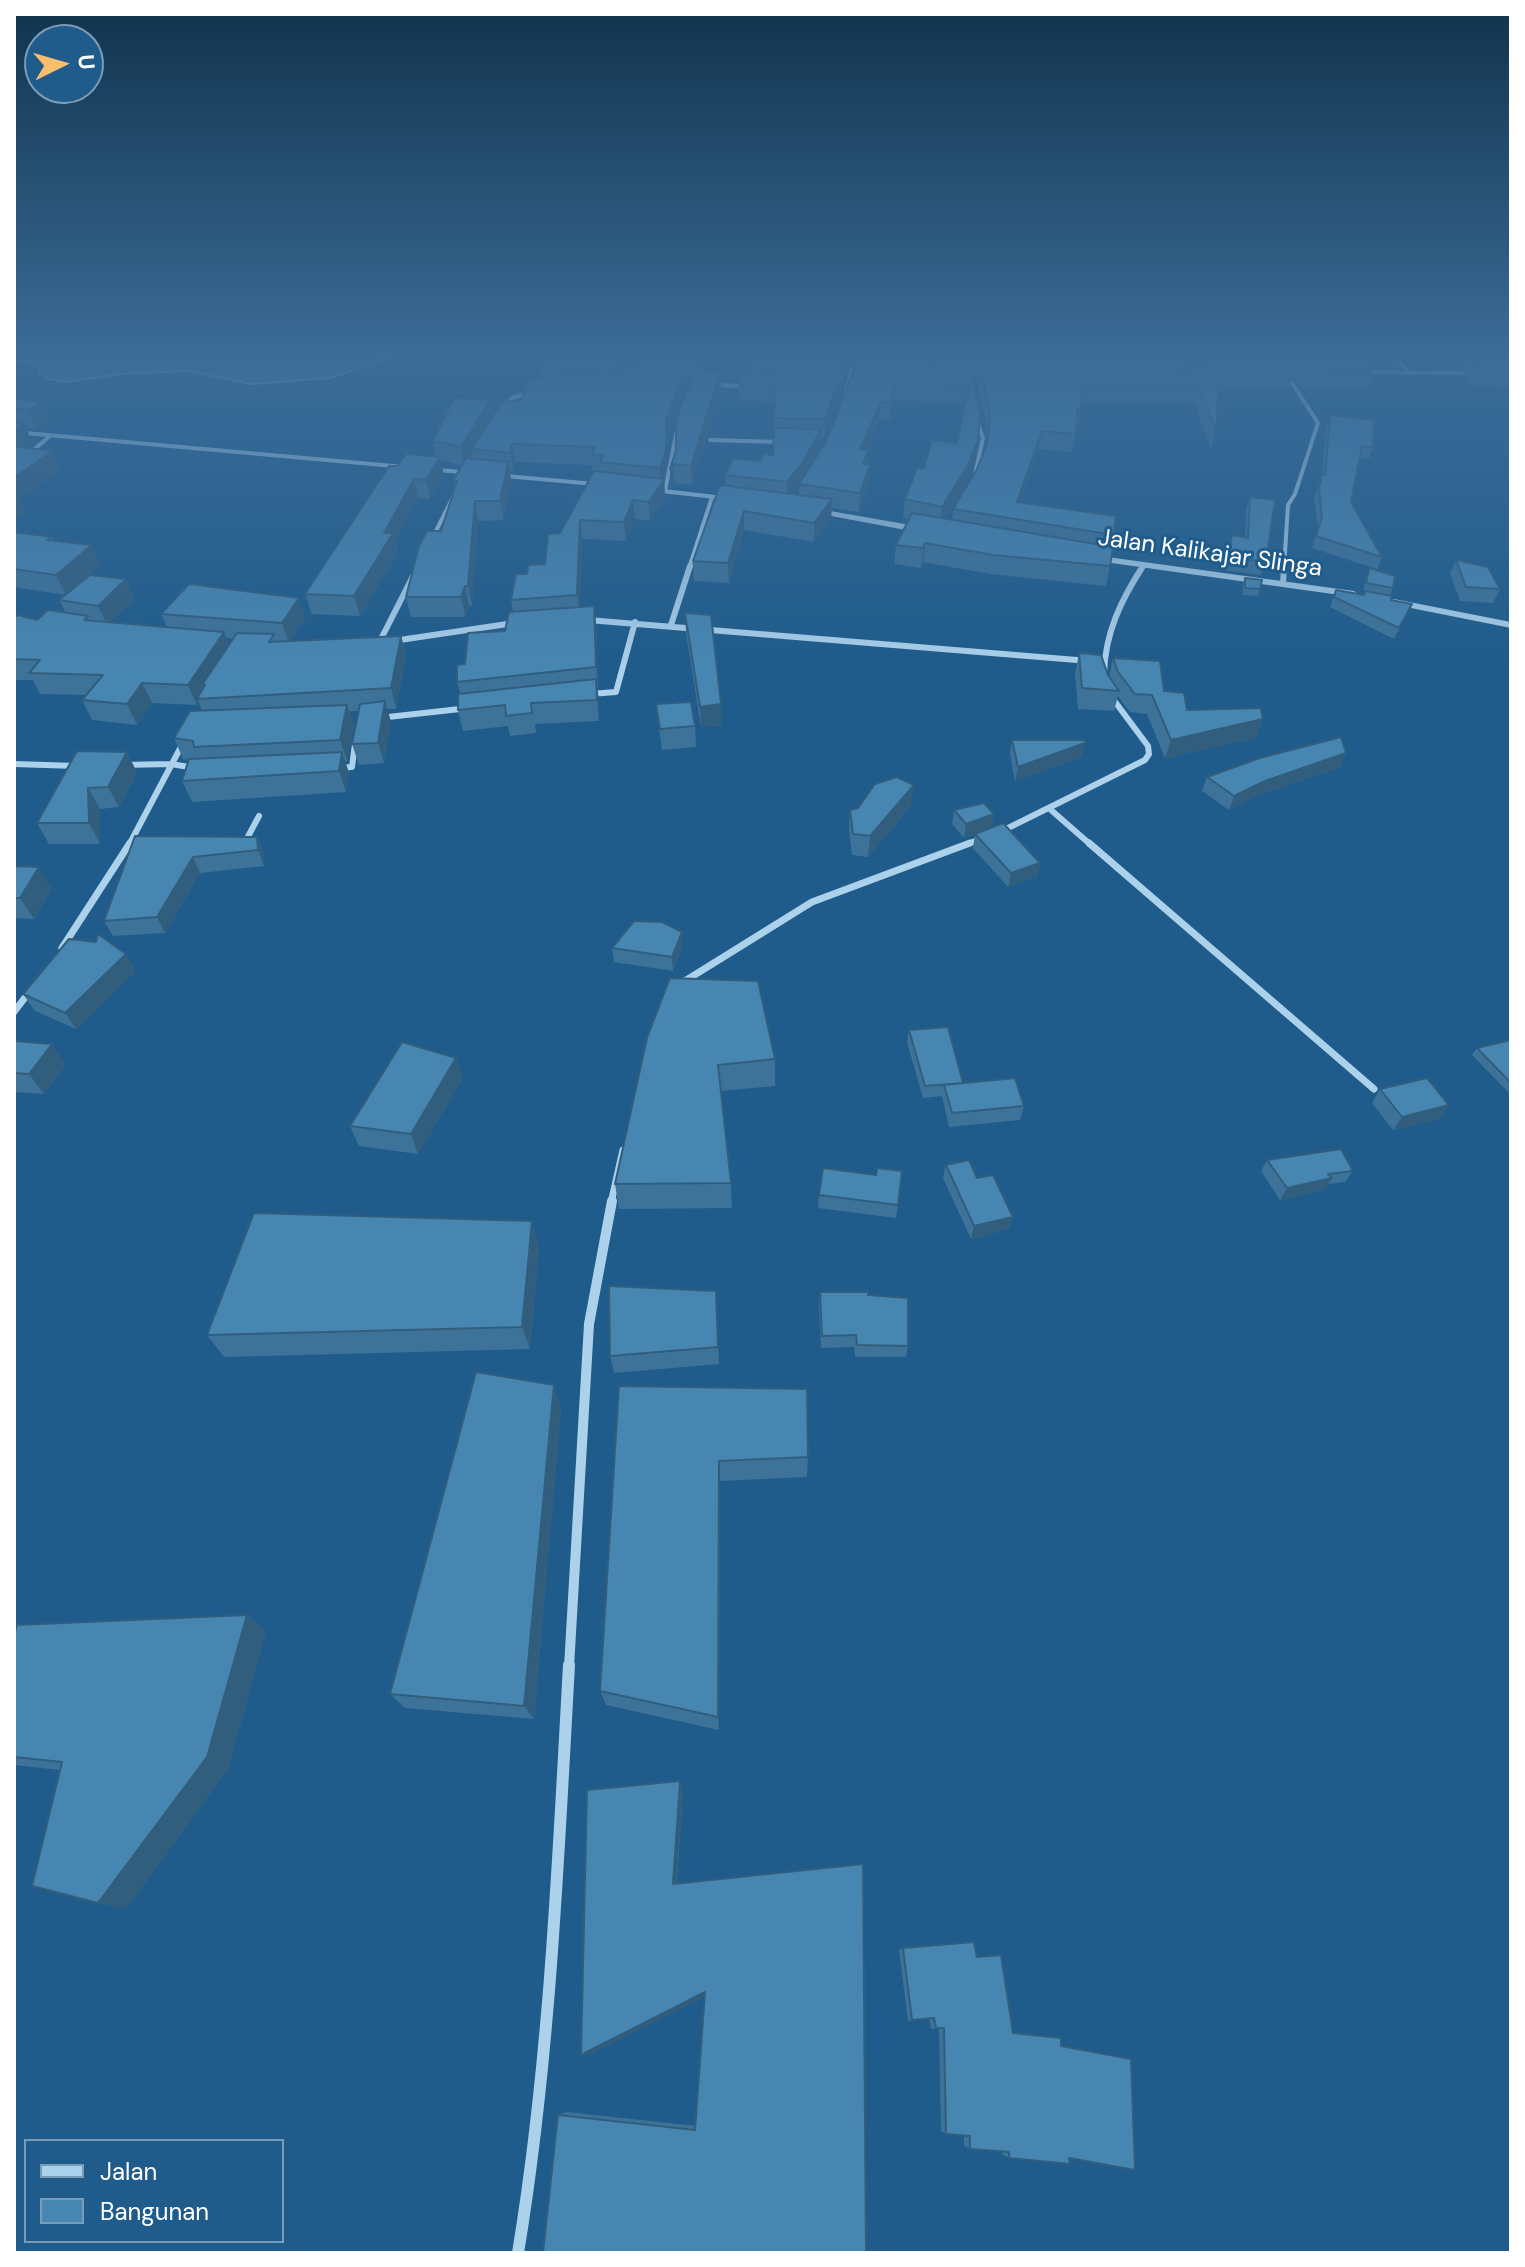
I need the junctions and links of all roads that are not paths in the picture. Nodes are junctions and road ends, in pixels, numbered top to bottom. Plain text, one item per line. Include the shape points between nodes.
1 (341, 460) edge
2 (672, 460) edge
3 (977, 460) edge
4 (1306, 460) edge
5 (475, 461) edge
6 (465, 476) junction
7 (972, 483) edge
8 (620, 487) edge
9 (635, 488) edge
10 (665, 491) junction
11 (456, 492) edge
12 (712, 497) junction
13 (743, 501) edge
14 (801, 508) edge
15 (927, 531) edge
16 (430, 542) edge
17 (1075, 555) edge
18 (1144, 565) junction
19 (416, 571) edge
20 (1283, 584) junction
21 (1360, 595) edge
22 (1382, 599) edge
23 (584, 620) edge
24 (635, 622) junction
25 (520, 623) edge
26 (671, 625) junction
27 (1511, 625) edge
28 (380, 640) junction
29 (365, 644) edge
30 (1104, 662) junction
31 (1105, 680) edge
32 (1106, 689) edge
33 (584, 695) edge
34 (479, 707) edge
35 (376, 718) edge
36 (185, 739) edge
37 (356, 740) edge
38 (14, 764) edge
39 (171, 764) junction
40 (109, 765) edge
41 (94, 766) edge
42 (321, 768) edge
43 (200, 774) edge
44 (1051, 810) junction
45 (259, 816) dead end
46 (133, 840) junction
47 (237, 843) edge
48 (147, 846) edge
49 (60, 951) edge
50 (32, 988) edge
51 (674, 988) edge
52 (14, 1012) edge
53 (1374, 1089) dead end
54 (626, 1139) edge
55 (518, 2253) edge

1 - 6 street
2 - 10 street
3 - 7 street
4 - 20 street via 1288,505
5 - 6 street
6 - 8 street
9 - 10 street
10 - 12 street
11 - 16 street
12 - 13 street
12 - 26 street
14 - 15 street
17 - 18 street, Jalan Kalikajar Slinga
18 - 20 street, Jalan Kalikajar Slinga
18 - 30 street via 1111,619
19 - 28 street
20 - 21 street, Jalan Kalikajar Slinga
22 - 27 street
23 - 24 street
24 - 26 street
24 - 33 street via 616,692
25 - 28 street
26 - 30 street
28 - 29 street
30 - 31 street
32 - 44 street via 1135,725 1149,754
34 - 35 street
36 - 39 street
37 - 42 street via 352,767
38 - 41 street
39 - 40 street
39 - 43 street via 195,766
39 - 46 street
44 - 51 street via 812,902
44 - 53 street
45 - 47 street via 244,844
46 - 48 street
46 - 49 street
50 - 52 street
54 - 55 street via 589,1324 553,1946

